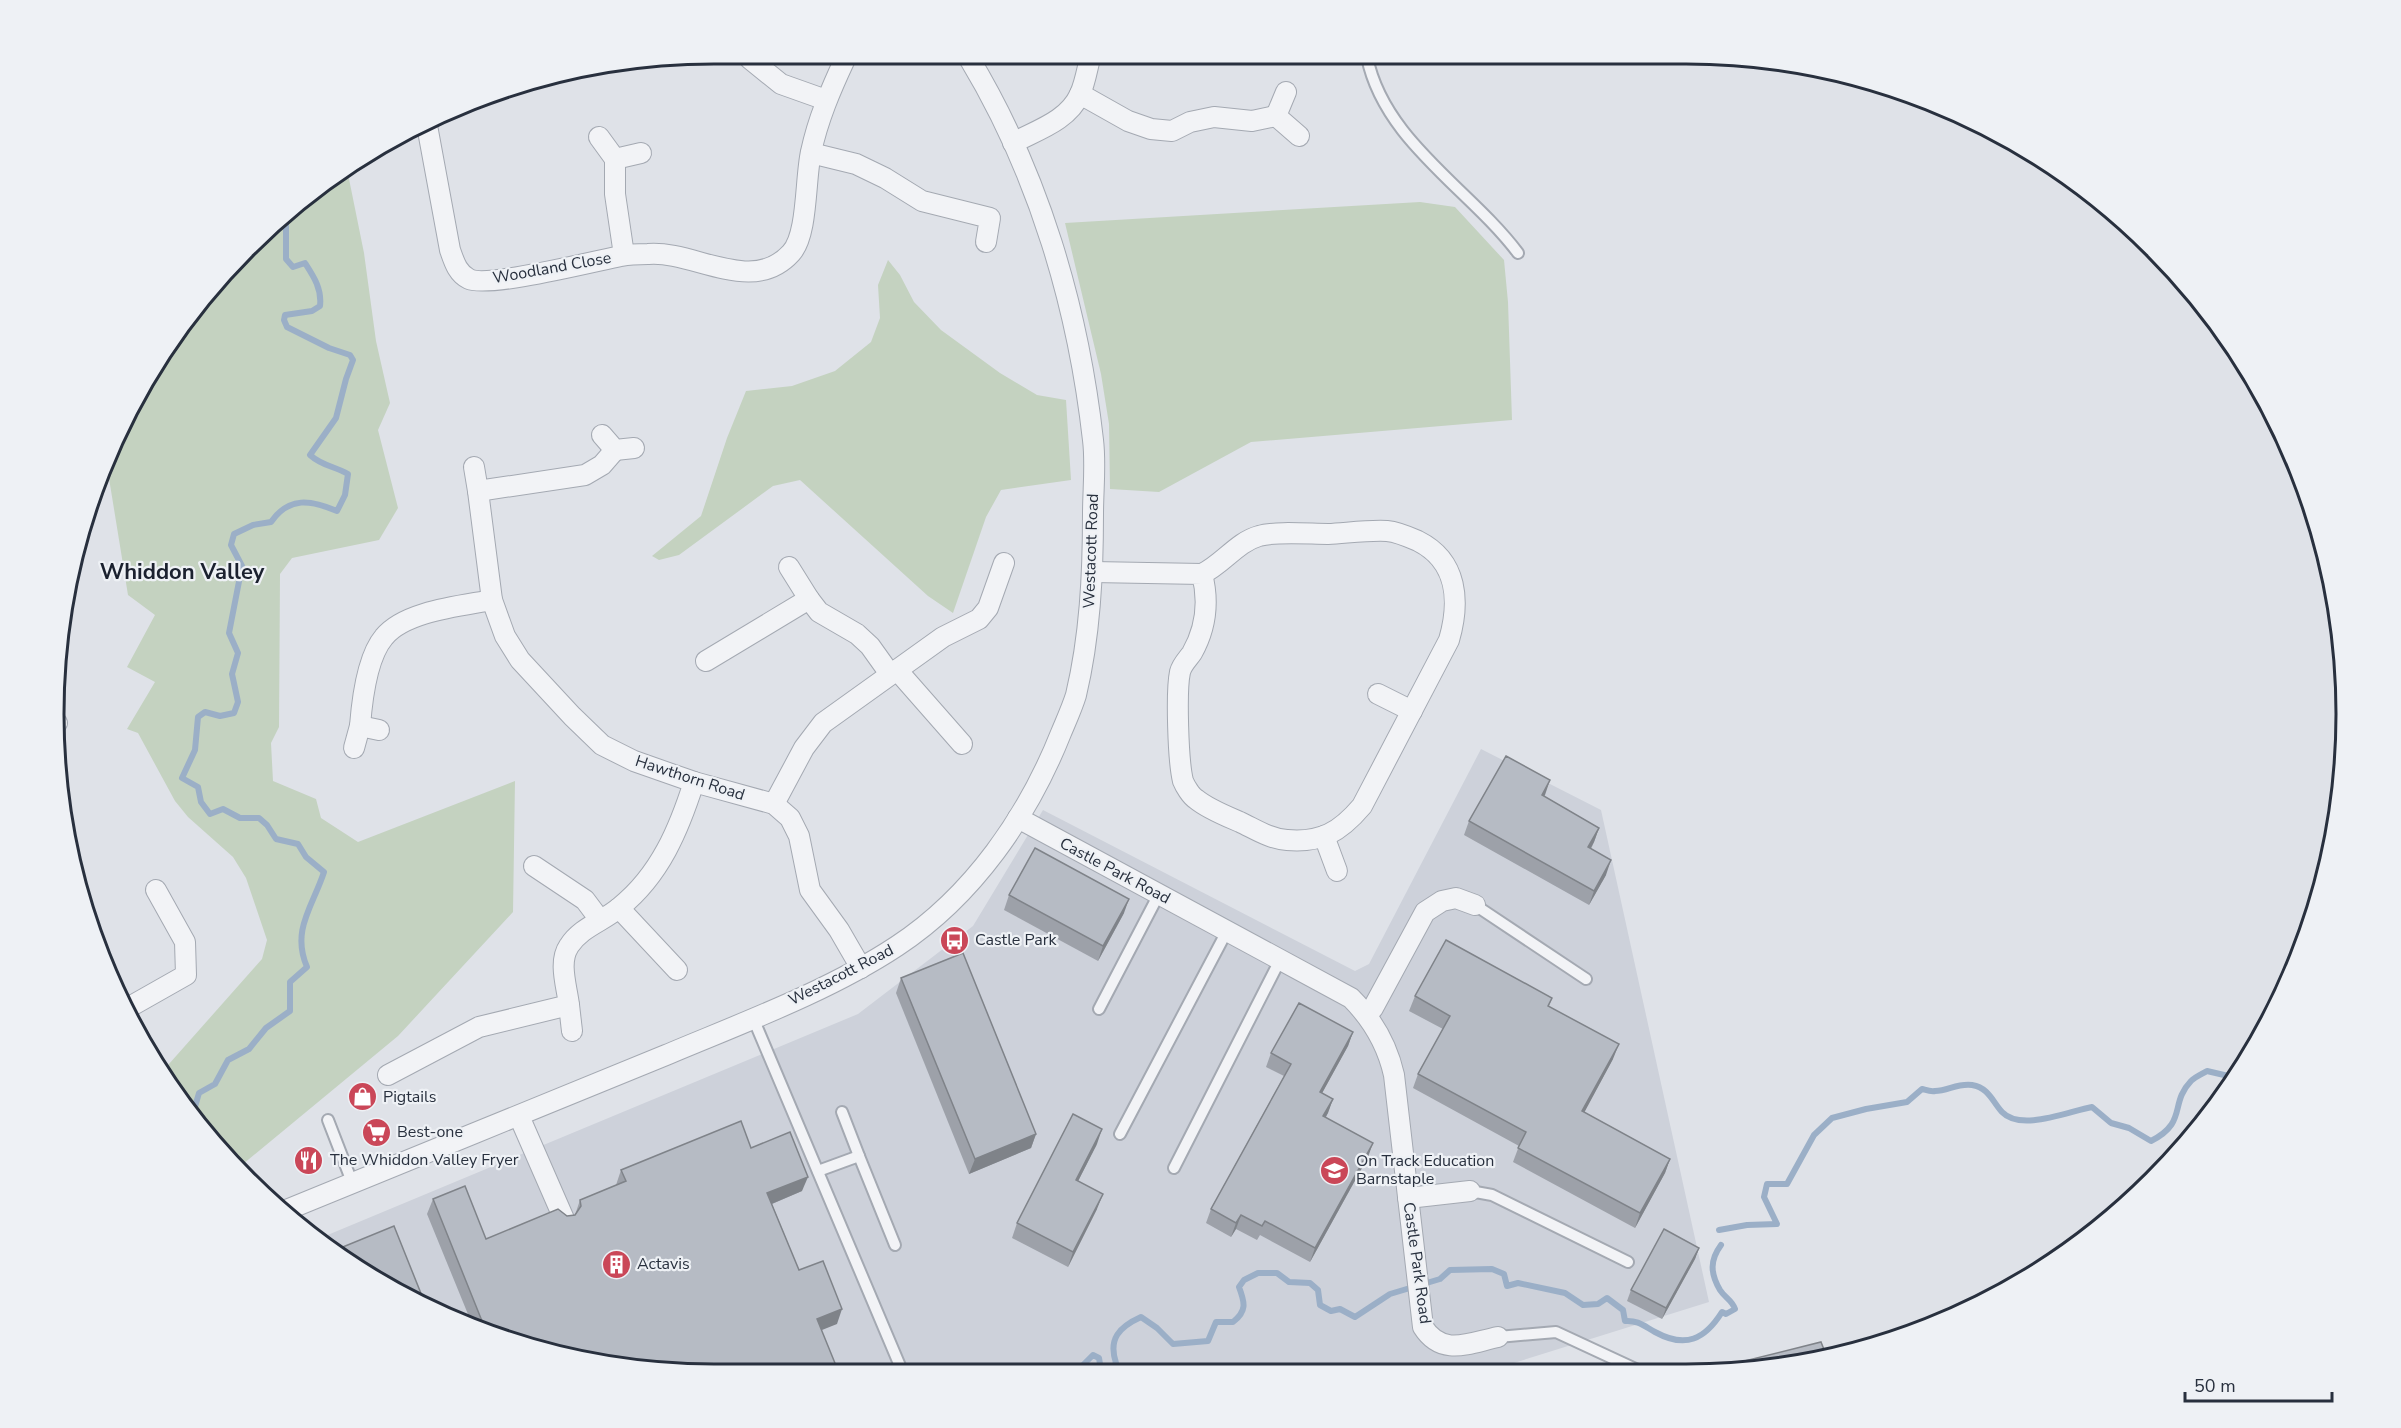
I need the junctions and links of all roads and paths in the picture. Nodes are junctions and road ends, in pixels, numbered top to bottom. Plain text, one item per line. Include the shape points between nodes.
1 (756, 64) edge
2 (843, 64) edge
3 (972, 64) edge
4 (1088, 64) edge
5 (1368, 64) edge
6 (1286, 92) dead end
7 (1080, 94) junction
8 (826, 100) junction
9 (1276, 116) junction
10 (428, 131) edge
11 (1299, 136) dead end
12 (599, 137) dead end
13 (1013, 143) junction
14 (641, 153) dead end
15 (811, 153) junction
16 (615, 159) junction
17 (986, 242) dead end
18 (1518, 253) dead end
19 (624, 255) junction
20 (617, 444) dead end
21 (474, 467) dead end
22 (478, 491) junction
23 (1004, 563) dead end
24 (789, 567) dead end
25 (1093, 572) junction
26 (1202, 574) junction
27 (809, 599) junction
28 (492, 600) junction
29 (706, 661) dead end
30 (894, 672) junction
31 (1378, 694) dead end
32 (1412, 711) junction
33 (360, 726) junction
34 (379, 730) dead end
35 (962, 744) dead end
36 (354, 748) dead end
37 (694, 782) junction
38 (774, 804) junction
39 (1018, 818) junction
40 (1324, 836) junction
41 (534, 866) dead end
42 (1337, 871) dead end
43 (156, 890) dead end
44 (1159, 894) junction
45 (1475, 905) joint
46 (619, 908) junction
47 (600, 920) junction
48 (1227, 931) junction
49 (1280, 960) junction
50 (861, 968) junction
51 (677, 970) dead end
52 (1586, 979) dead end
53 (133, 1005) edge
54 (569, 1005) junction
55 (1099, 1009) dead end
56 (1367, 1015) junction
57 (753, 1018) junction
58 (572, 1031) dead end
59 (388, 1075) dead end
60 (842, 1112) dead end
61 (519, 1116) junction
62 (328, 1120) dead end
63 (1120, 1134) dead end
64 (859, 1156) junction
65 (1174, 1168) dead end
66 (818, 1171) junction
67 (352, 1182) junction
68 (1470, 1191) joint
69 (1408, 1198) junction
70 (293, 1207) edge
71 (564, 1219) edge
72 (895, 1245) dead end
73 (1628, 1262) dead end
74 (1498, 1337) joint
75 (900, 1364) edge
76 (1625, 1364) edge

1 - 8 street via 781,84
2 - 8 street, Woodland Close
3 - 13 street, Westacott Road
4 - 7 street
5 - 18 lane via 1384,102 1406,133
6 - 9 street
7 - 9 street via 1128,121 1161,130 1172,131 1214,117 1252,121
7 - 13 street via 1059,119
8 - 15 street, Woodland Close
9 - 11 street
10 - 19 street, Woodland Close via 450,250 457,268 469,279 518,277
12 - 16 street
13 - 25 street, Westacott Road via 1061,269 1072,317 1093,443
14 - 16 street
15 - 17 street via 856,164 922,201 990,218
15 - 19 street, Woodland Close via 800,240 780,263 748,273 674,255
16 - 19 street, Woodland Close via 615,195
20 - 22 street via 602,465 585,475
21 - 22 street, Hawthorn Road
22 - 28 street, Hawthorn Road
23 - 30 street via 988,609 979,619
24 - 27 street
25 - 26 street
25 - 39 street, Westacott Road via 1075,697 1044,774
26 - 32 street via 1259,536 1389,531 1429,547 1451,578 1455,617 1449,640
26 - 40 street via 1206,610 1202,631 1181,668 1178,684 1184,783 1194,799 1278,839 1297,841
27 - 29 street
27 - 30 street via 819,612 857,634
28 - 33 street via 417,616 383,637 363,690
28 - 37 street, Hawthorn Road via 505,636 520,660 602,745
30 - 35 street
30 - 38 street via 823,723 804,748
31 - 32 street
32 - 40 street via 1362,806 1347,824
33 - 34 street
33 - 36 street
37 - 38 street, Hawthorn Road
37 - 46 street via 666,852 640,889
38 - 50 street via 790,818 799,836 810,890
39 - 44 street, Castle Park Road
39 - 50 street, Westacott Road via 961,892 901,944
40 - 42 street
41 - 47 street via 585,900
43 - 53 street via 185,942 186,975
44 - 48 street, Castle Park Road
44 - 55 lane
45 - 52 lane
45 - 56 street via 1456,898 1442,900 1425,912
46 - 47 street
46 - 51 street
47 - 54 street via 568,947 564,962
48 - 49 street, Castle Park Road
48 - 63 lane
49 - 56 street, Castle Park Road via 1350,998
49 - 65 lane
50 - 57 street, Westacott Road
54 - 58 street
54 - 59 street via 479,1027
56 - 69 street, Castle Park Road via 1389,1054 1394,1075
57 - 61 street, Westacott Road
57 - 66 lane
60 - 64 lane
61 - 67 street, Westacott Road
61 - 71 street
62 - 67 lane
64 - 66 lane
64 - 72 lane
66 - 75 lane
67 - 70 street, Westacott Road
68 - 69 street
68 - 73 lane via 1492,1196
69 - 74 street, Castle Park Road via 1423,1327 1431,1338 1451,1347
74 - 76 lane via 1556,1332

